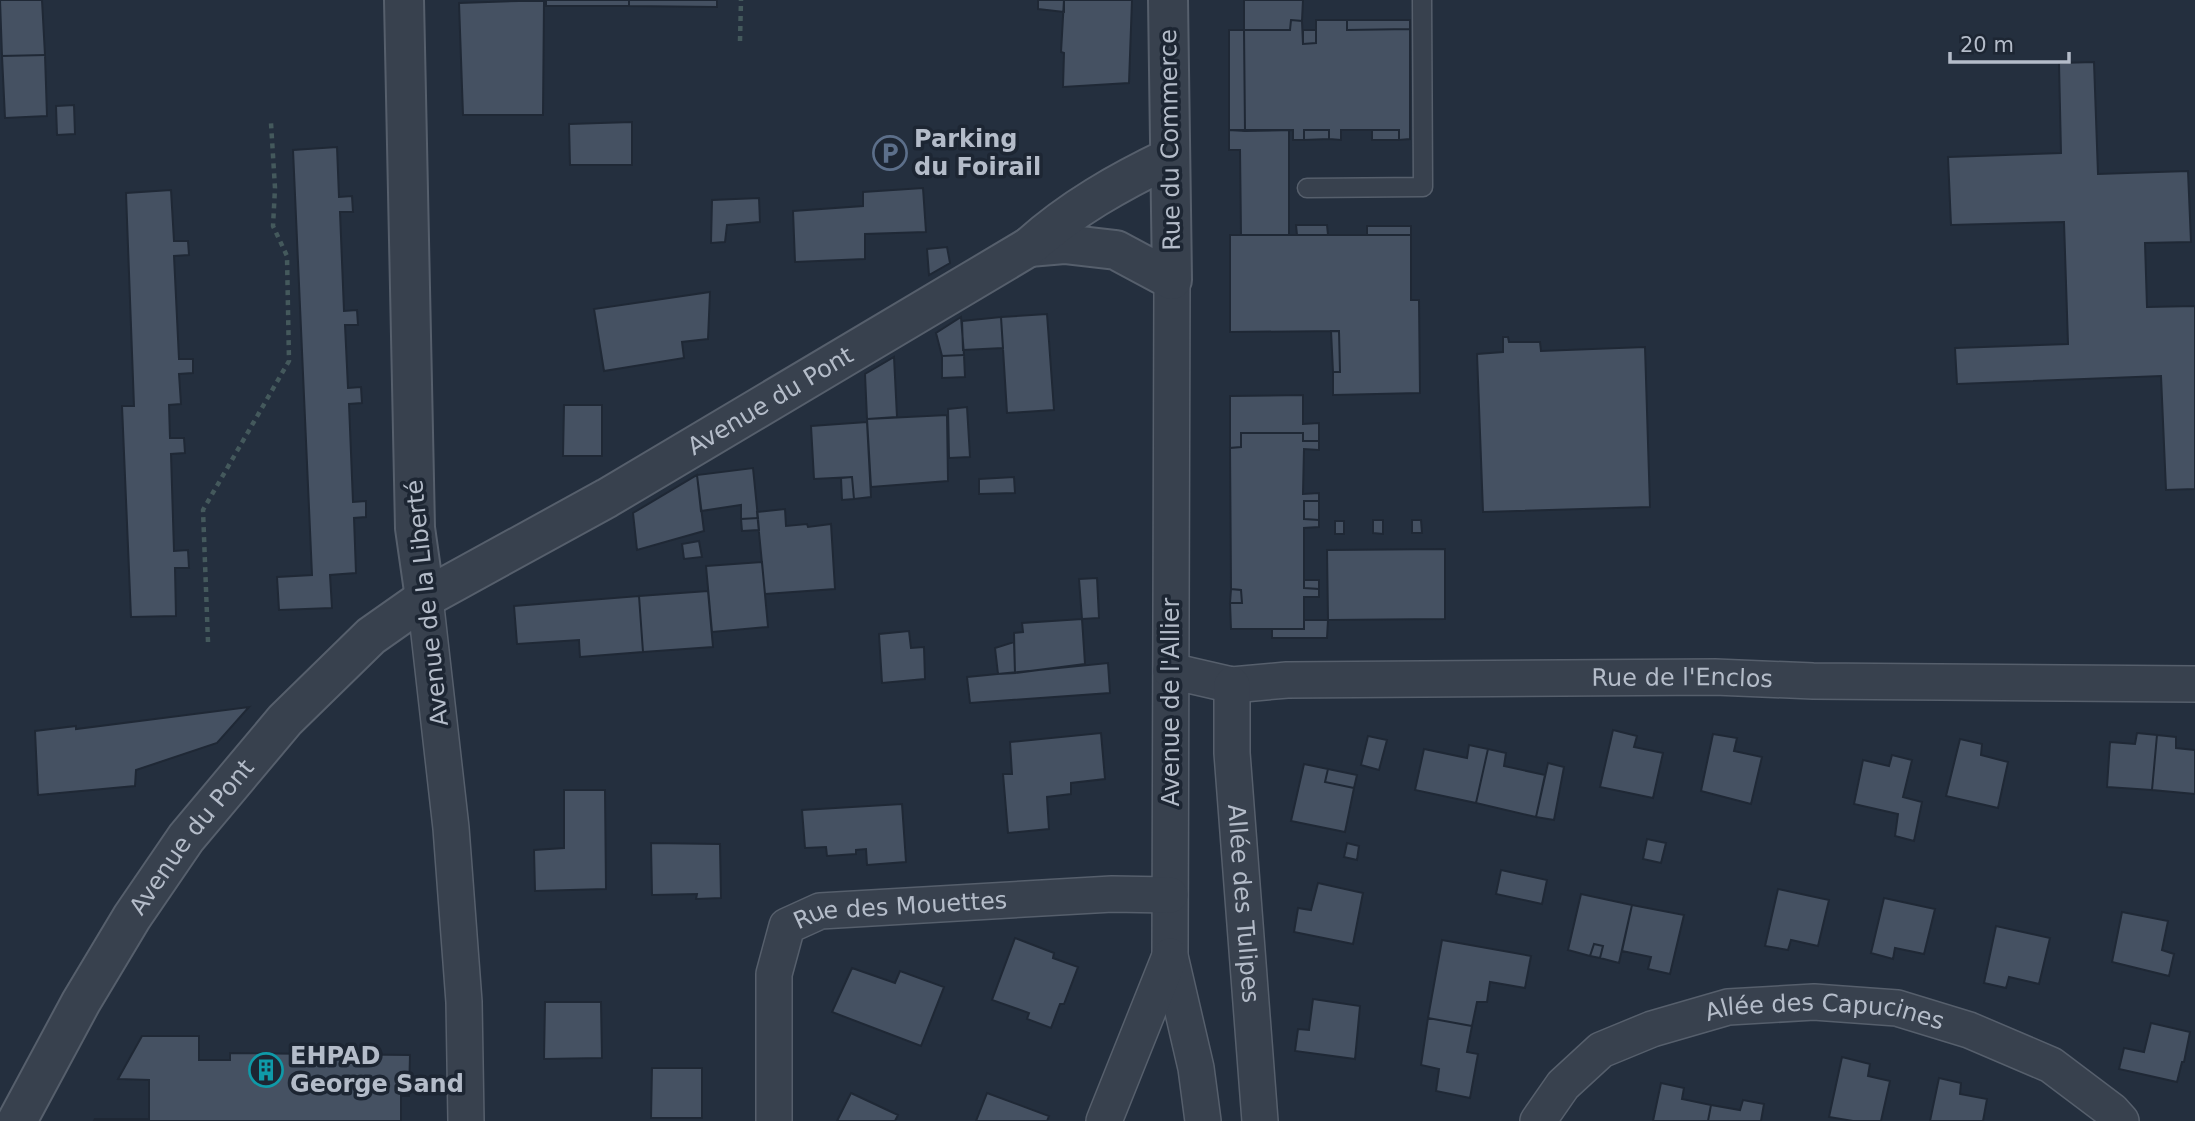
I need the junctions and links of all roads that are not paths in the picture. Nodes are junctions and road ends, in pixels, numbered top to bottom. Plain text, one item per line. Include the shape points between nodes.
1 (404, 0) edge
2 (1168, 0) edge
3 (1422, 0) edge
4 (1169, 158) junction
5 (1307, 188) dead end
6 (1029, 247) junction
7 (1172, 280) junction
8 (425, 598) junction
9 (1171, 671) junction
10 (2195, 684) edge
11 (1232, 685) junction
12 (1170, 895) junction
13 (1170, 956) junction
14 (17, 1121) edge
15 (466, 1121) edge
16 (774, 1121) edge
17 (1104, 1121) edge
18 (1203, 1121) edge
19 (1261, 1121) edge
20 (1538, 1121) edge
21 (2121, 1121) edge

1 - 8 street, Avenue de la Liberté via 415,528
2 - 4 street, Rue du Commerce
3 - 5 lane via 1423,187
4 - 6 street, Avenue du Pont via 1112,186
4 - 7 street, Rue du Commerce
6 - 7 street, Avenue du Pont via 1064,244 1116,250
6 - 8 street, Avenue du Pont via 607,498
7 - 9 street, Avenue de l'Allier
8 - 14 street, Avenue du Pont via 372,636 285,720 186,838 81,1002
8 - 15 street, Avenue de la Liberté via 451,828 464,1002
9 - 11 street, Rue de l'Enclos
9 - 12 street, Avenue de l'Allier
10 - 11 street, Rue de l'Enclos via 1715,677 1287,680
11 - 19 street, Allée des Tulipes via 1232,752
12 - 13 street, Avenue de l'Allier
12 - 16 street, Rue des Mouettes via 1112,894 820,911 787,926 774,974
13 - 17 street
13 - 18 street, Avenue de l'Allier via 1196,1068
20 - 21 street, Allée des Capucines via 1563,1085 1601,1050 1652,1029 1728,1007 1814,1002 1897,1008 1969,1030 2051,1065

